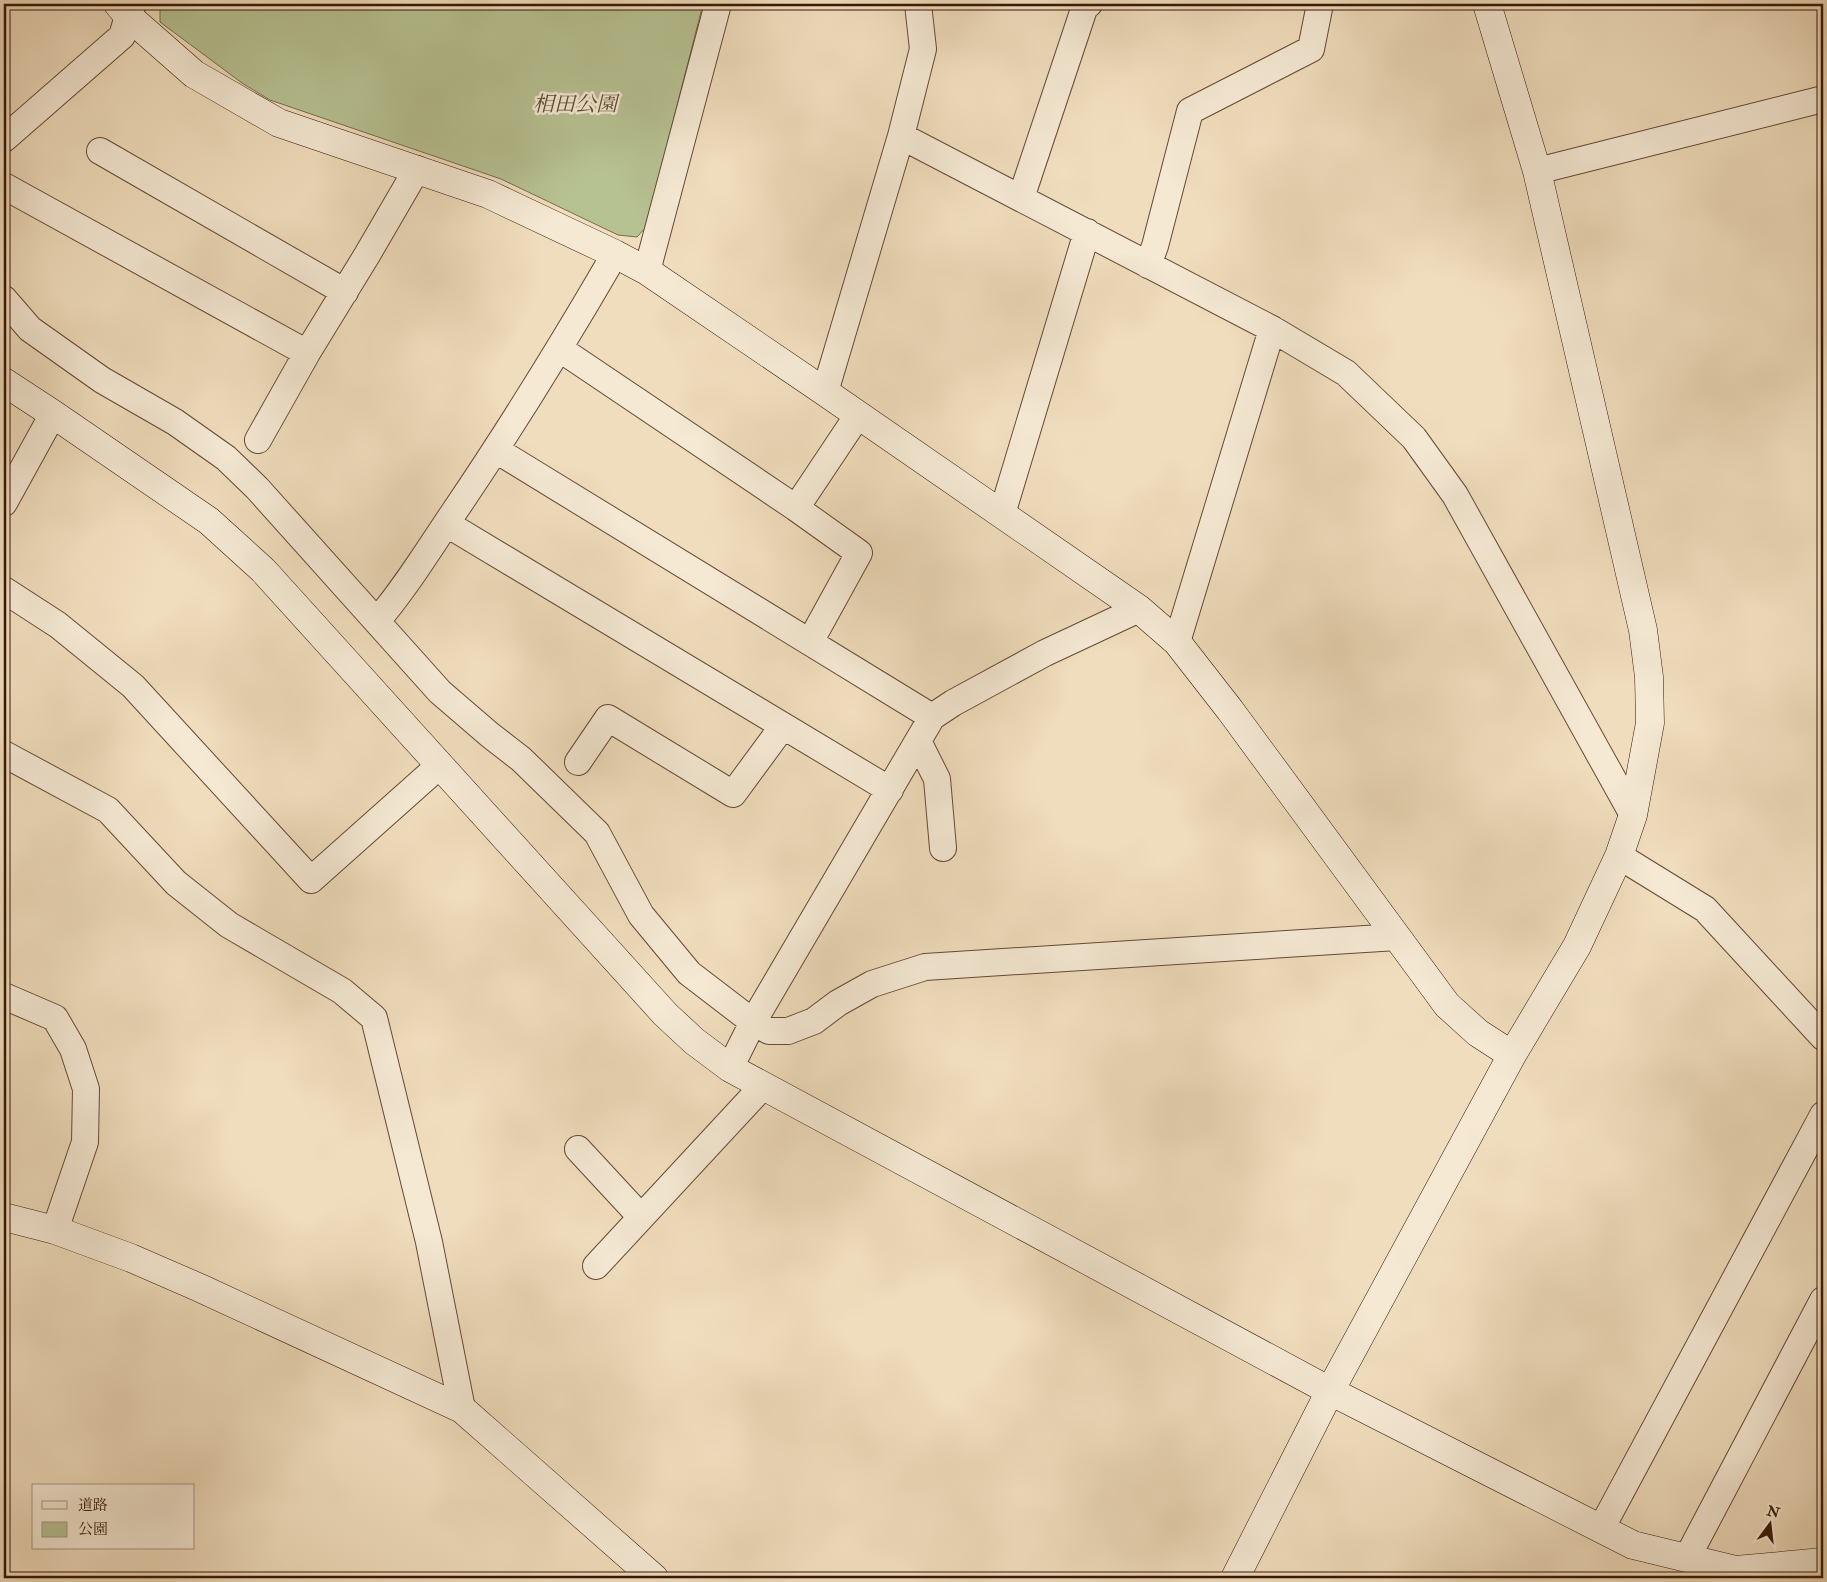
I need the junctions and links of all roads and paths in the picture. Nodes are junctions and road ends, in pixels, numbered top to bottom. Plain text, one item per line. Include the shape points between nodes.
1 (718, 4) edge
2 (918, 4) edge
3 (1089, 4) edge
4 (1487, 4) edge
5 (126, 8) edge
6 (1319, 9) dead end
7 (1823, 99) edge
8 (901, 136) junction
9 (4, 139) edge
10 (100, 151) dead end
11 (417, 169) junction
12 (1537, 171) junction
13 (4, 186) edge
14 (1021, 198) junction
15 (1087, 232) junction
16 (615, 254) junction
17 (1148, 265) junction
18 (647, 271) junction
19 (345, 292) junction
20 (4, 299) edge
21 (1272, 329) junction
22 (560, 349) junction
23 (307, 353) junction
24 (4, 382) edge
25 (825, 392) junction
26 (52, 414) junction
27 (858, 415) junction
28 (258, 440) dead end
29 (496, 450) junction
30 (4, 503) edge
31 (796, 508) junction
32 (1002, 514) junction
33 (446, 524) junction
34 (4, 590) edge
35 (1140, 609) junction
36 (377, 621) junction
37 (810, 642) junction
38 (1177, 642) junction
39 (932, 717) junction
40 (783, 726) junction
41 (918, 741) junction
42 (4, 754) edge
43 (578, 762) dead end
44 (440, 765) junction
45 (890, 790) junction
46 (1633, 815) junction
47 (943, 848) dead end
48 (1619, 856) junction
49 (1397, 937) junction
50 (4, 996) edge
51 (753, 1022) junction
52 (1823, 1037) edge
53 (1512, 1055) junction
54 (730, 1068) junction
55 (763, 1086) junction
56 (1823, 1115) edge
57 (578, 1148) dead end
58 (641, 1217) junction
59 (6, 1221) edge
60 (55, 1230) junction
61 (596, 1266) dead end
62 (1823, 1300) edge
63 (1330, 1391) junction
64 (462, 1409) junction
65 (1601, 1529) junction
66 (1688, 1558) junction
67 (1823, 1562) edge
68 (1734, 1574) edge
69 (654, 1578) edge
70 (1235, 1578) edge

1 - 18 street
2 - 8 street via 923,49
3 - 14 street via 1084,6
4 - 12 street
5 - 9 street via 122,36
5 - 11 street via 194,74 279,123
6 - 17 street via 1311,49 1190,111
7 - 12 street
8 - 14 street
8 - 25 street
10 - 19 street
11 - 16 street via 488,194
11 - 19 street
12 - 46 street via 1643,630 1650,723
13 - 23 street
14 - 15 street
15 - 17 street
15 - 32 street
16 - 18 street
16 - 22 street
17 - 21 street
18 - 25 street
19 - 23 street
20 - 36 street via 30,329 102,380 175,422 226,458 258,488
21 - 38 street
21 - 46 street via 1346,373 1414,438 1455,495
22 - 29 street
22 - 31 street
23 - 28 street
24 - 26 street
25 - 27 street
26 - 30 street
26 - 44 street via 209,521 263,570
27 - 31 street
27 - 32 street
29 - 33 street
29 - 37 street
31 - 37 street via 859,553
32 - 35 street
33 - 36 street via 398,596
33 - 40 street
34 - 44 street via 58,625 133,686 311,880
35 - 38 street
35 - 39 street via 1045,653
36 - 51 street via 440,692 521,759 598,833 642,914 689,973
37 - 39 street
38 - 49 street
39 - 41 street
40 - 43 street via 733,794 608,718
40 - 45 street
41 - 45 street
41 - 47 street via 938,778
42 - 64 street via 108,810 176,883 229,925 342,991 374,1018 429,1242
44 - 54 street via 665,1014
45 - 51 street
46 - 48 street
48 - 52 street via 1705,909
48 - 53 street via 1577,946
49 - 51 street via 924,967 872,984 814,1021 788,1031 769,1030
49 - 53 street via 1447,1005 1478,1033
50 - 60 street via 54,1018 73,1049 86,1090 85,1142
51 - 54 street
53 - 63 street
54 - 55 street
55 - 58 street
55 - 63 street
56 - 65 street
57 - 58 street
58 - 61 street
59 - 60 street
60 - 64 street via 200,1288
62 - 66 street
63 - 65 street
63 - 70 street
64 - 69 street
65 - 66 street via 1633,1545
66 - 68 street
67 - 68 street

